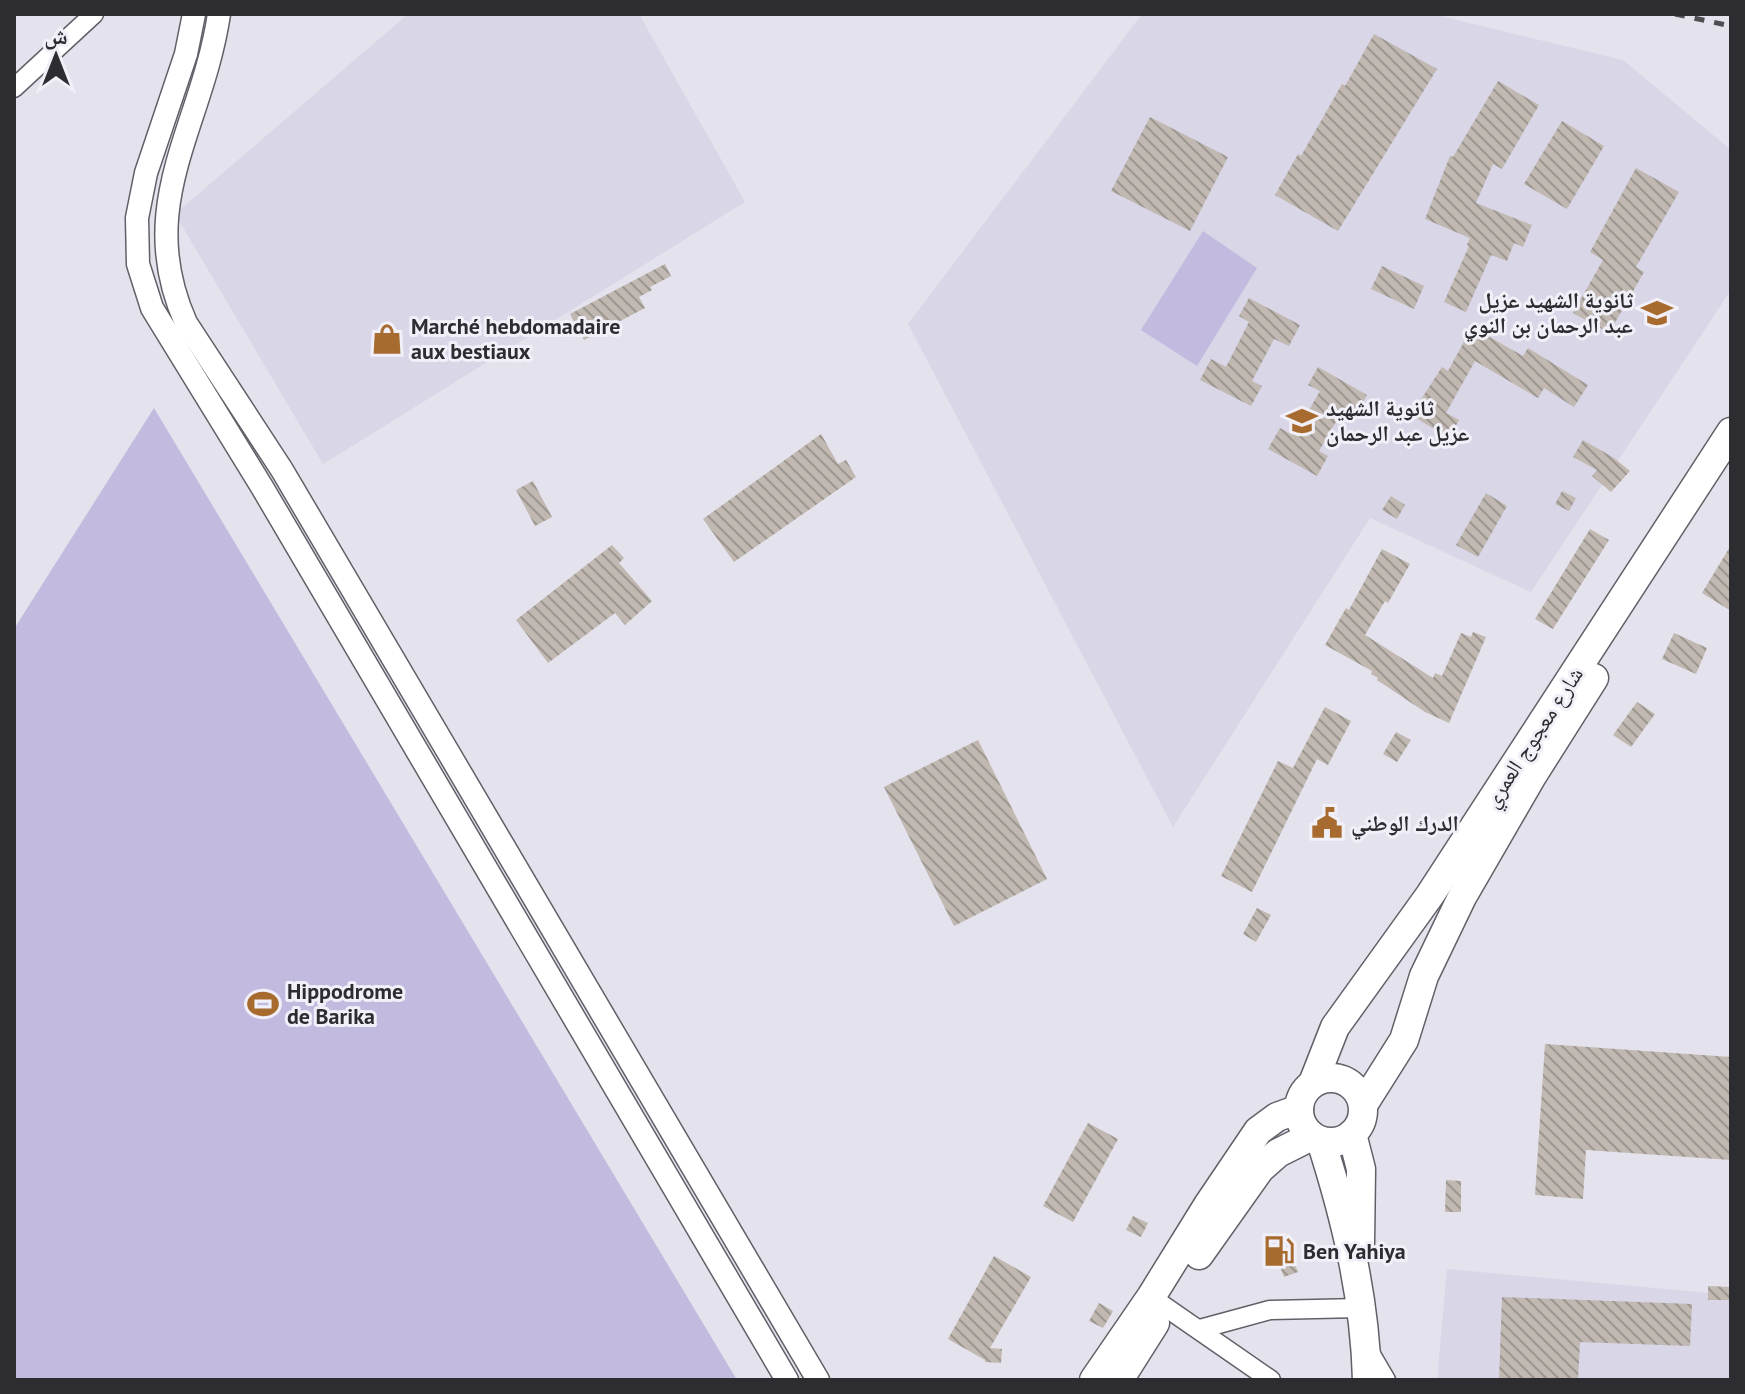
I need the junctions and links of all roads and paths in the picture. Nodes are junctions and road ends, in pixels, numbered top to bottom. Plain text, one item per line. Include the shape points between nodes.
1 (94, 14) edge
2 (194, 14) edge
3 (219, 14) edge
4 (14, 88) edge
5 (1731, 432) edge
6 (1731, 464) edge
7 (1313, 1083) junction
8 (1363, 1105) junction
9 (1299, 1109) junction
10 (1352, 1134) junction
11 (1317, 1138) junction
12 (1159, 1302) junction
13 (1360, 1308) junction
14 (1200, 1329) junction
15 (1366, 1345) junction
16 (787, 1380) edge
17 (818, 1380) edge
18 (1094, 1380) edge
19 (1119, 1380) edge
20 (1271, 1380) edge
21 (1367, 1380) edge
22 (1386, 1380) edge

1 - 4 street
2 - 16 street via 137,218 138,264 152,308
3 - 17 street via 167,203 168,265 186,323 282,470
5 - 7 main road, شارع معجوج العمري via 1430,895 1335,1027
6 - 8 main road, شارع معجوج العمري via 1493,843 1424,976 1404,1040
7 - 8 main road via 1344,1080
7 - 9 main road
8 - 10 main road
9 - 11 main road via 1305,1128
9 - 12 main road via 1258,1131 1208,1205
10 - 11 main road via 1343,1140
10 - 13 main road via 1361,1169
11 - 12 main road via 1278,1153 1260,1169
11 - 13 main road via 1354,1254
12 - 14 street
12 - 18 main road
12 - 19 main road
13 - 14 street via 1270,1310
13 - 15 main road
14 - 20 street
15 - 21 main road
15 - 22 street

